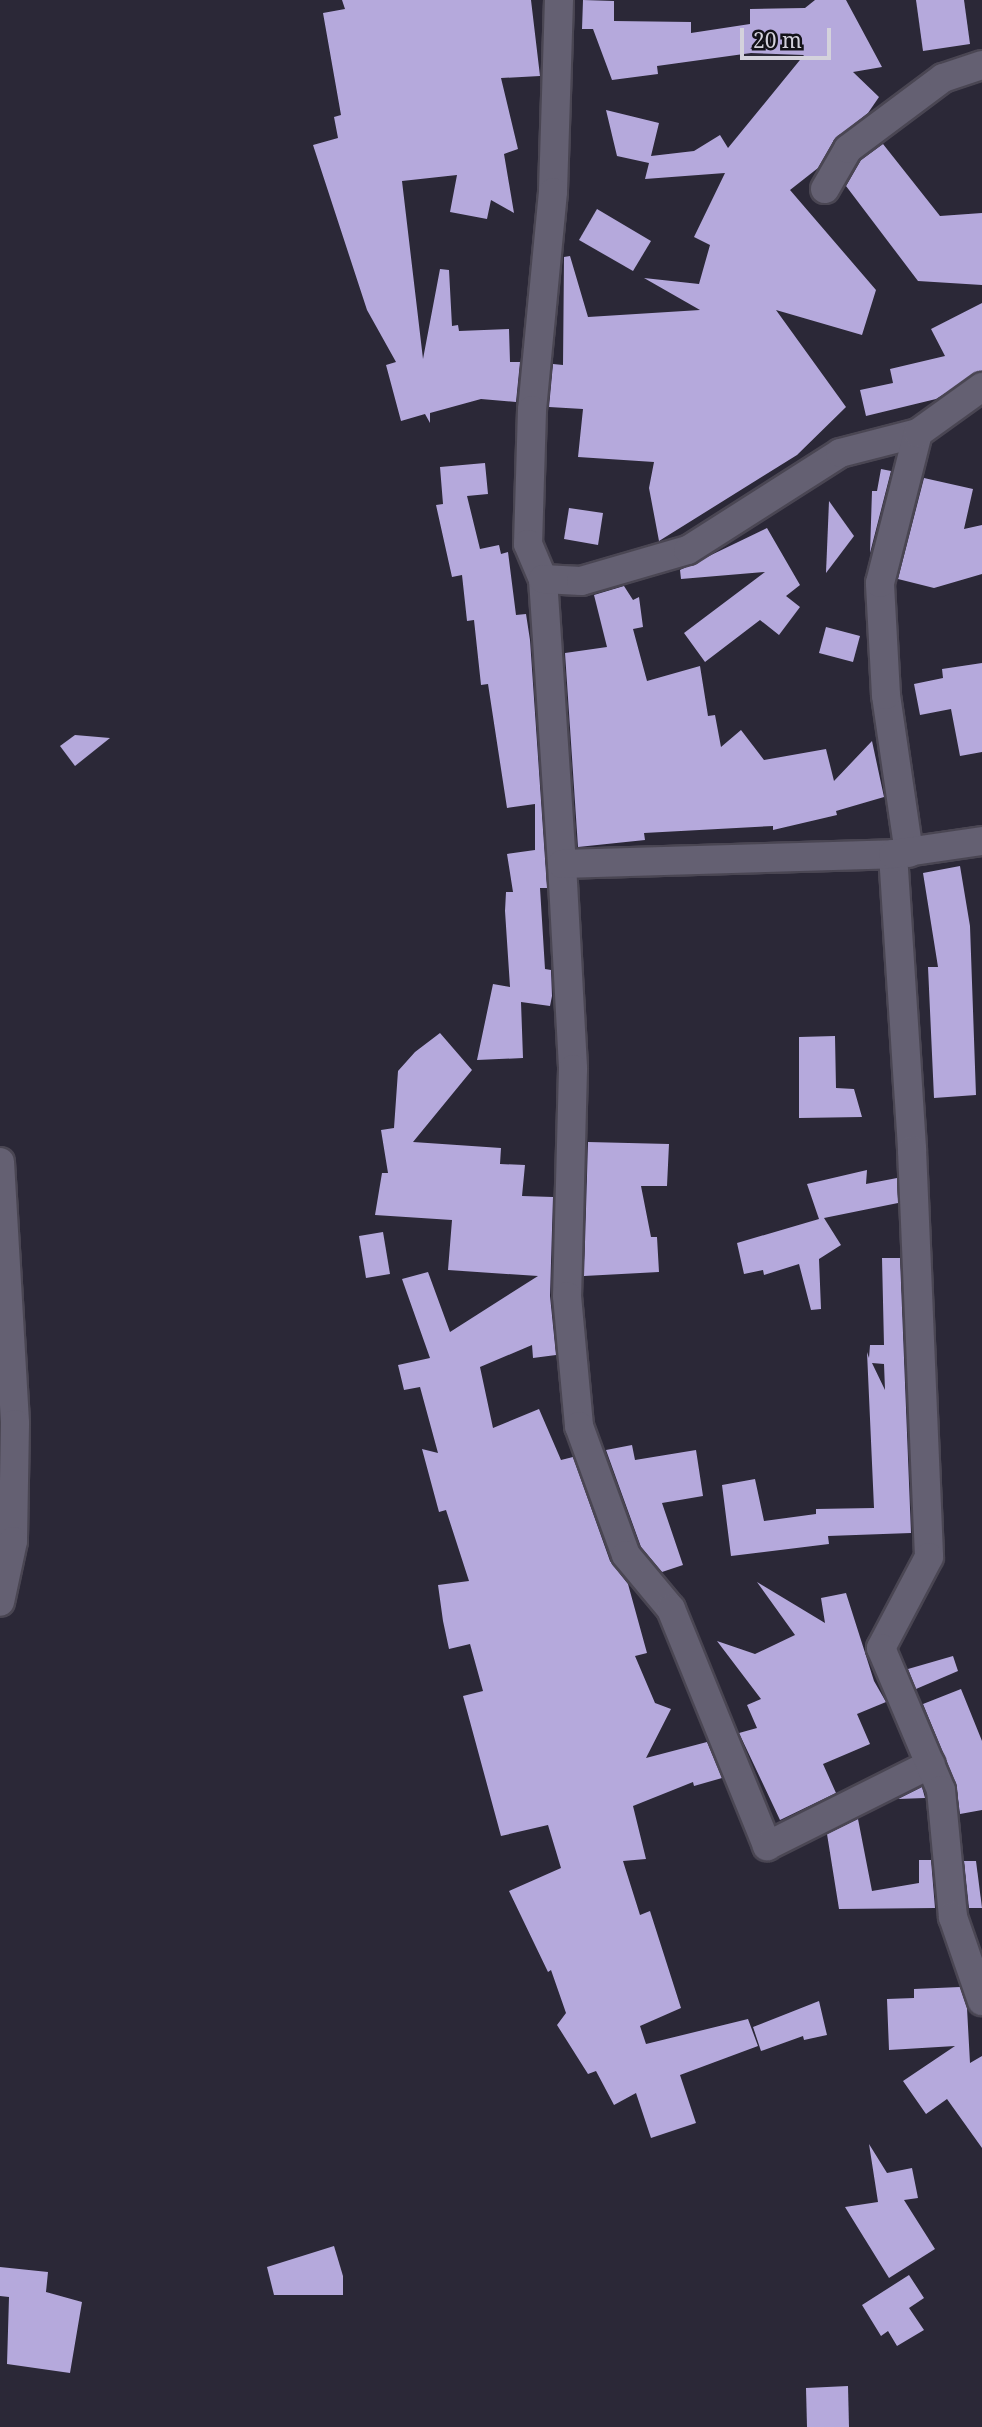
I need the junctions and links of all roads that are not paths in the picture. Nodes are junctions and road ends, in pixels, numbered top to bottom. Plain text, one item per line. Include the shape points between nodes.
1 (559, 0) edge
2 (982, 65) edge
3 (825, 189) dead end
4 (982, 387) edge
5 (918, 433) junction
6 (543, 579) junction
7 (982, 841) edge
8 (901, 853) junction
9 (562, 863) junction
10 (0, 1162) edge
11 (0, 1602) edge
12 (931, 1764) junction
13 (982, 2001) edge

1 - 6 street via 552,192 532,410 528,530 528,544
2 - 3 street via 943,78 848,149
4 - 5 street
5 - 6 street via 840,453 688,550 582,581
5 - 8 street via 880,583
6 - 9 street
7 - 8 street
8 - 9 street
8 - 12 street via 929,1556 880,1648
9 - 12 street via 573,1069 567,1296 577,1413 592,1471 626,1555 671,1609 767,1846
10 - 11 street via 15,1424 13,1541
12 - 13 street via 941,1790 953,1917

